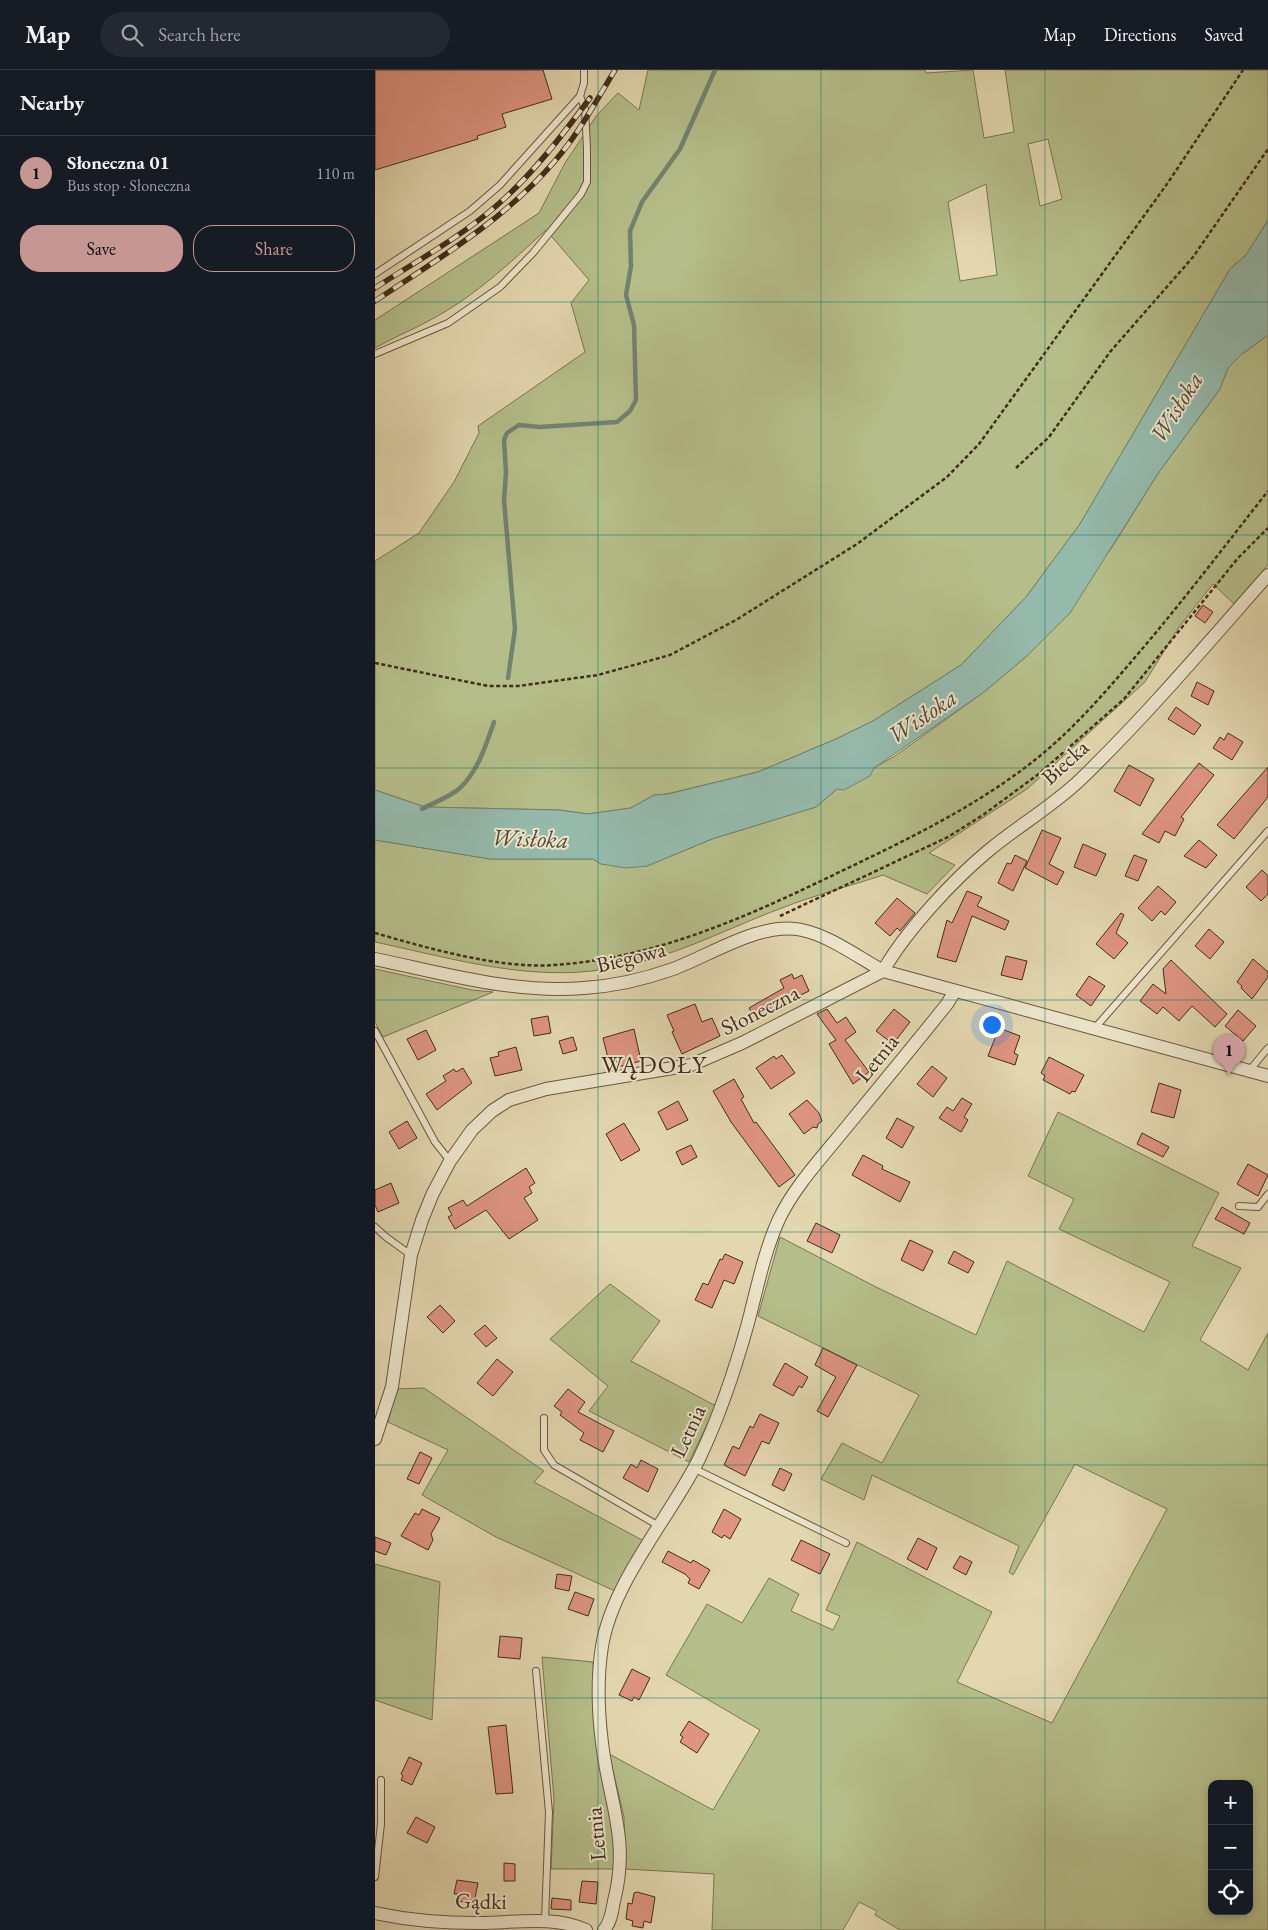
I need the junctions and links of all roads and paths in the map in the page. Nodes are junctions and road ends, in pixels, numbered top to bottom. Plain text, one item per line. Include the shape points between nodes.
1 (585, 70) edge
2 (1243, 70) edge
3 (580, 96) junction
4 (1268, 149) edge
5 (375, 274) edge
6 (375, 354) edge
7 (1016, 468) dead end
8 (1268, 492) edge
9 (1268, 528) edge
10 (1268, 574) edge
11 (375, 663) edge
12 (1268, 831) edge
13 (775, 916) dead end
14 (780, 916) junction
15 (795, 917) dead end
16 (375, 933) edge
17 (375, 959) edge
18 (883, 970) junction
19 (955, 991) junction
20 (1093, 1030) junction
21 (375, 1031) edge
22 (1268, 1048) edge
23 (1249, 1071) junction
24 (1268, 1076) edge
25 (450, 1161) junction
26 (1268, 1194) edge
27 (1239, 1206) dead end
28 (375, 1227) edge
29 (411, 1255) junction
30 (544, 1418) dead end
31 (375, 1439) edge
32 (693, 1468) junction
33 (659, 1526) junction
34 (846, 1543) dead end
35 (536, 1671) dead end
36 (381, 1780) dead end
37 (375, 1877) edge
38 (375, 1914) edge
39 (545, 1921) junction
40 (586, 1930) edge
41 (604, 1930) edge

1 - 3 lane
2 - 11 path via 1167,184 979,444 947,476 857,544 736,620 670,654 598,675 518,686 488,686
3 - 5 lane via 500,186 470,211
3 - 6 lane via 585,109 587,148 587,182 581,194 533,253 500,287 448,324
4 - 7 path via 1193,257 1110,352 1049,437
8 - 16 path via 1105,693 1069,729 1006,780 887,849 788,897 697,935 582,962 551,966 503,962
9 - 14 path via 1237,558 1124,699 1040,773 948,837
10 - 18 street, Biecka via 1080,780 987,852 941,898
12 - 20 lane
13 - 14 path
14 - 15 path
17 - 18 street, Biegowa via 513,986 578,989 654,975 757,934 786,929 814,934
18 - 19 street
18 - 25 street, Słoneczna via 743,1043 691,1065 546,1089 509,1100 472,1130
19 - 20 street
19 - 32 street, Letnia via 818,1162 779,1219 720,1413
20 - 23 street
21 - 25 lane via 435,1142
22 - 23 lane
23 - 24 street
25 - 29 street, Słoneczna via 433,1193
26 - 27 lane via 1258,1208
28 - 29 lane
29 - 31 street, Słoneczna via 392,1387
30 - 33 lane via 544,1450 554,1465
32 - 33 street, Letnia
32 - 34 lane
33 - 41 street, Letnia via 621,1591 603,1636 599,1665 602,1746 618,1818 621,1858 616,1894
35 - 39 lane via 549,1812
36 - 37 lane via 381,1824
38 - 39 street, Gądki via 477,1923
39 - 40 street, Gądki via 571,1924

